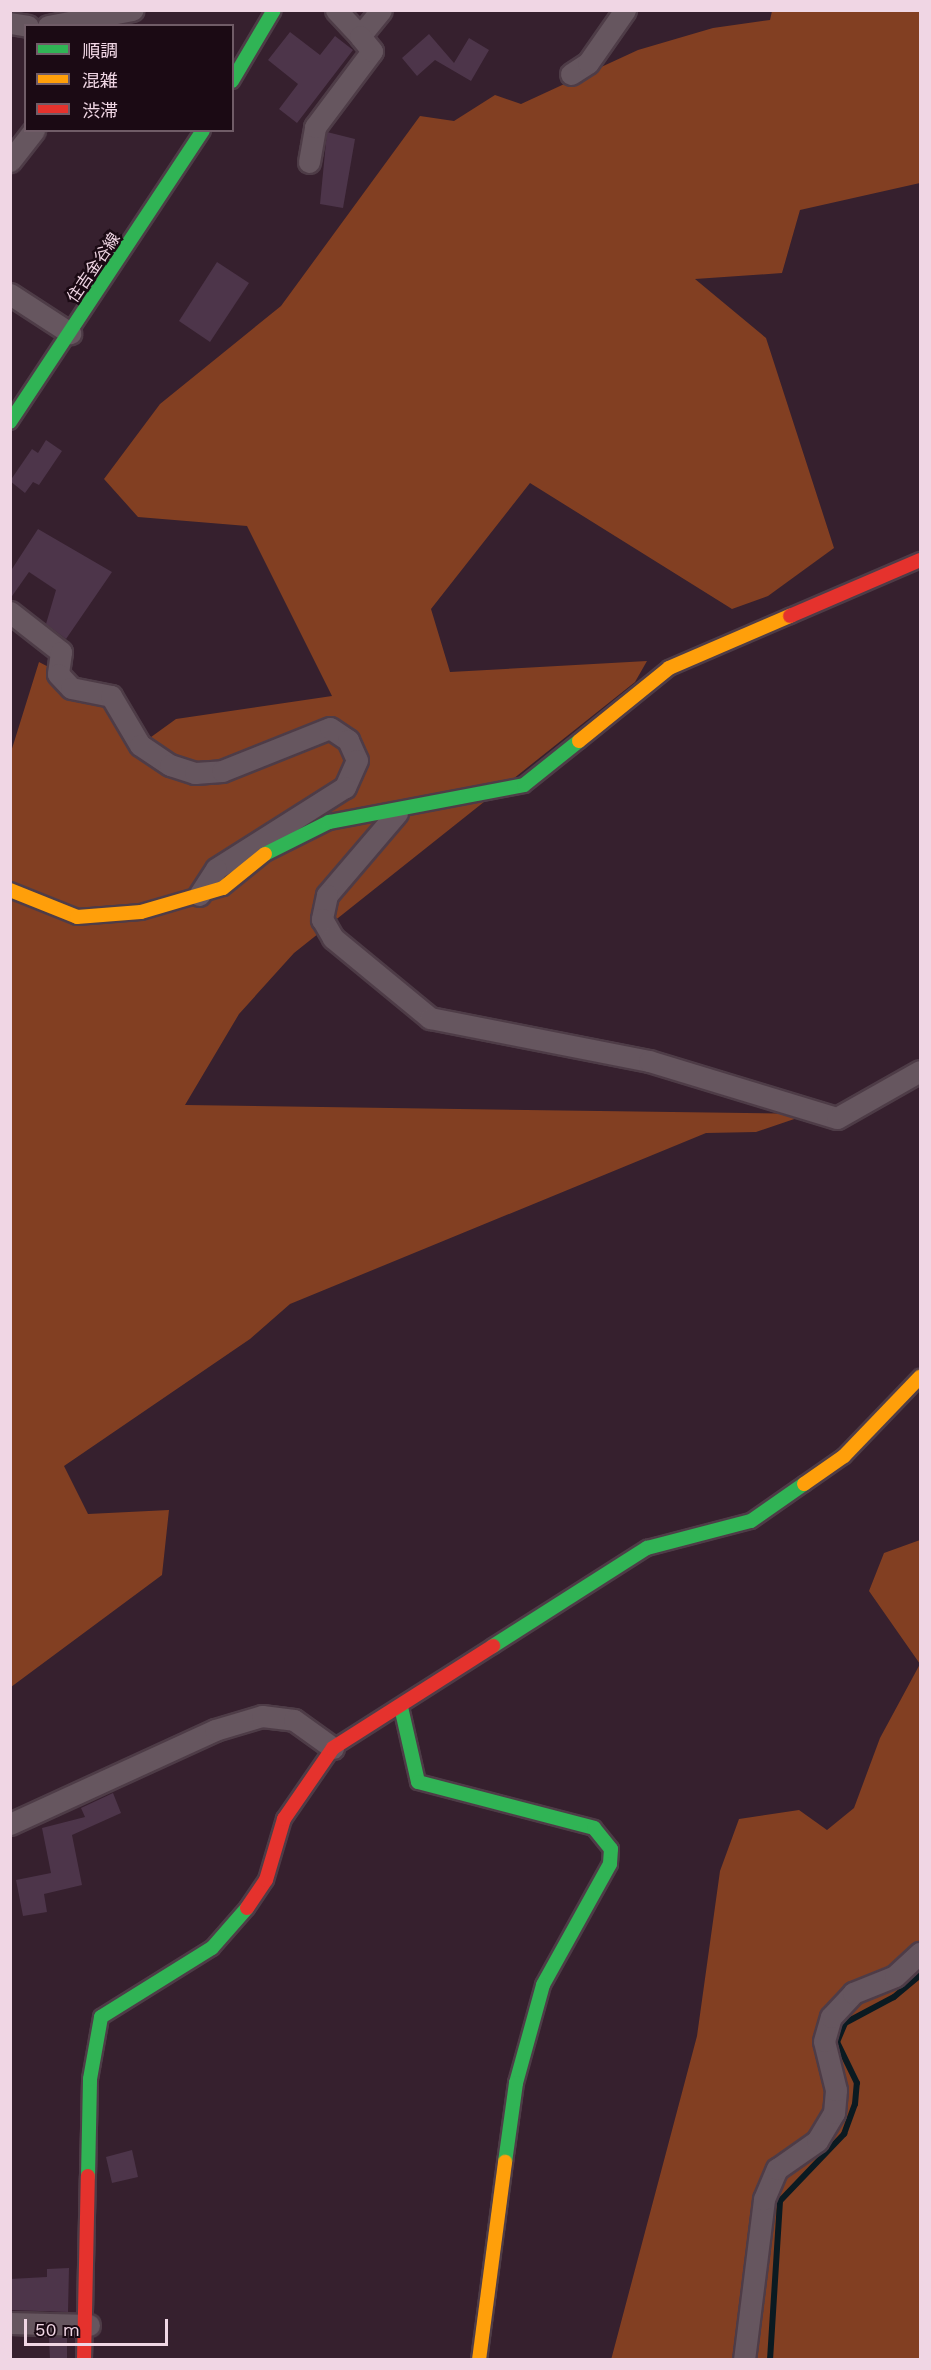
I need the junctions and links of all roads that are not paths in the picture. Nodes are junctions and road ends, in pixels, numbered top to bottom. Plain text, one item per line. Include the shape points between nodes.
1 (132, 10) edge
2 (274, 10) edge
3 (336, 10) edge
4 (381, 10) edge
5 (625, 10) edge
6 (58, 24) edge
7 (360, 36) junction
8 (571, 74) dead end
9 (234, 78) edge
10 (32, 132) edge
11 (202, 132) edge
12 (10, 161) edge
13 (309, 162) dead end
14 (10, 294) edge
15 (70, 333) junction
16 (10, 422) edge
17 (921, 560) edge
18 (10, 612) edge
19 (397, 813) junction
20 (10, 890) edge
21 (199, 895) junction
22 (921, 1071) edge
23 (921, 1377) edge
24 (401, 1707) junction
25 (333, 1748) junction
26 (10, 1824) edge
27 (921, 1953) edge
28 (10, 2323) edge
29 (88, 2325) junction
30 (84, 2360) edge
31 (478, 2360) edge
32 (744, 2360) edge

1 - 6 street
2 - 9 street
3 - 7 street
4 - 7 street
5 - 8 street via 588,63
7 - 13 street via 372,51 315,128
10 - 12 street
11 - 15 street, 住吉金谷線
14 - 15 street
15 - 16 street, 住吉金谷線
17 - 19 street via 669,668 524,785
18 - 21 street via 61,652 58,674 72,688 111,696 140,745 170,765 195,773 222,771 330,728 348,740 357,760 345,787 216,869
19 - 21 street via 329,822 261,856 223,888
19 - 22 street via 327,896 322,919 333,938 430,1018 649,1061 837,1118
20 - 21 street via 77,917 141,912
23 - 24 street via 844,1456 751,1521 647,1548
24 - 25 street
24 - 31 street via 418,1782 594,1828 611,1849 610,1864 543,1985 516,2083
25 - 26 street via 294,1720 261,1716 214,1730
25 - 29 street via 294,1802 266,1880 239,1921 212,1948 101,2017 90,2079
27 - 32 street via 895,1976 853,1993 831,2017 824,2041 836,2090 834,2113 817,2141 777,2169 764,2199
28 - 29 street
29 - 30 street

